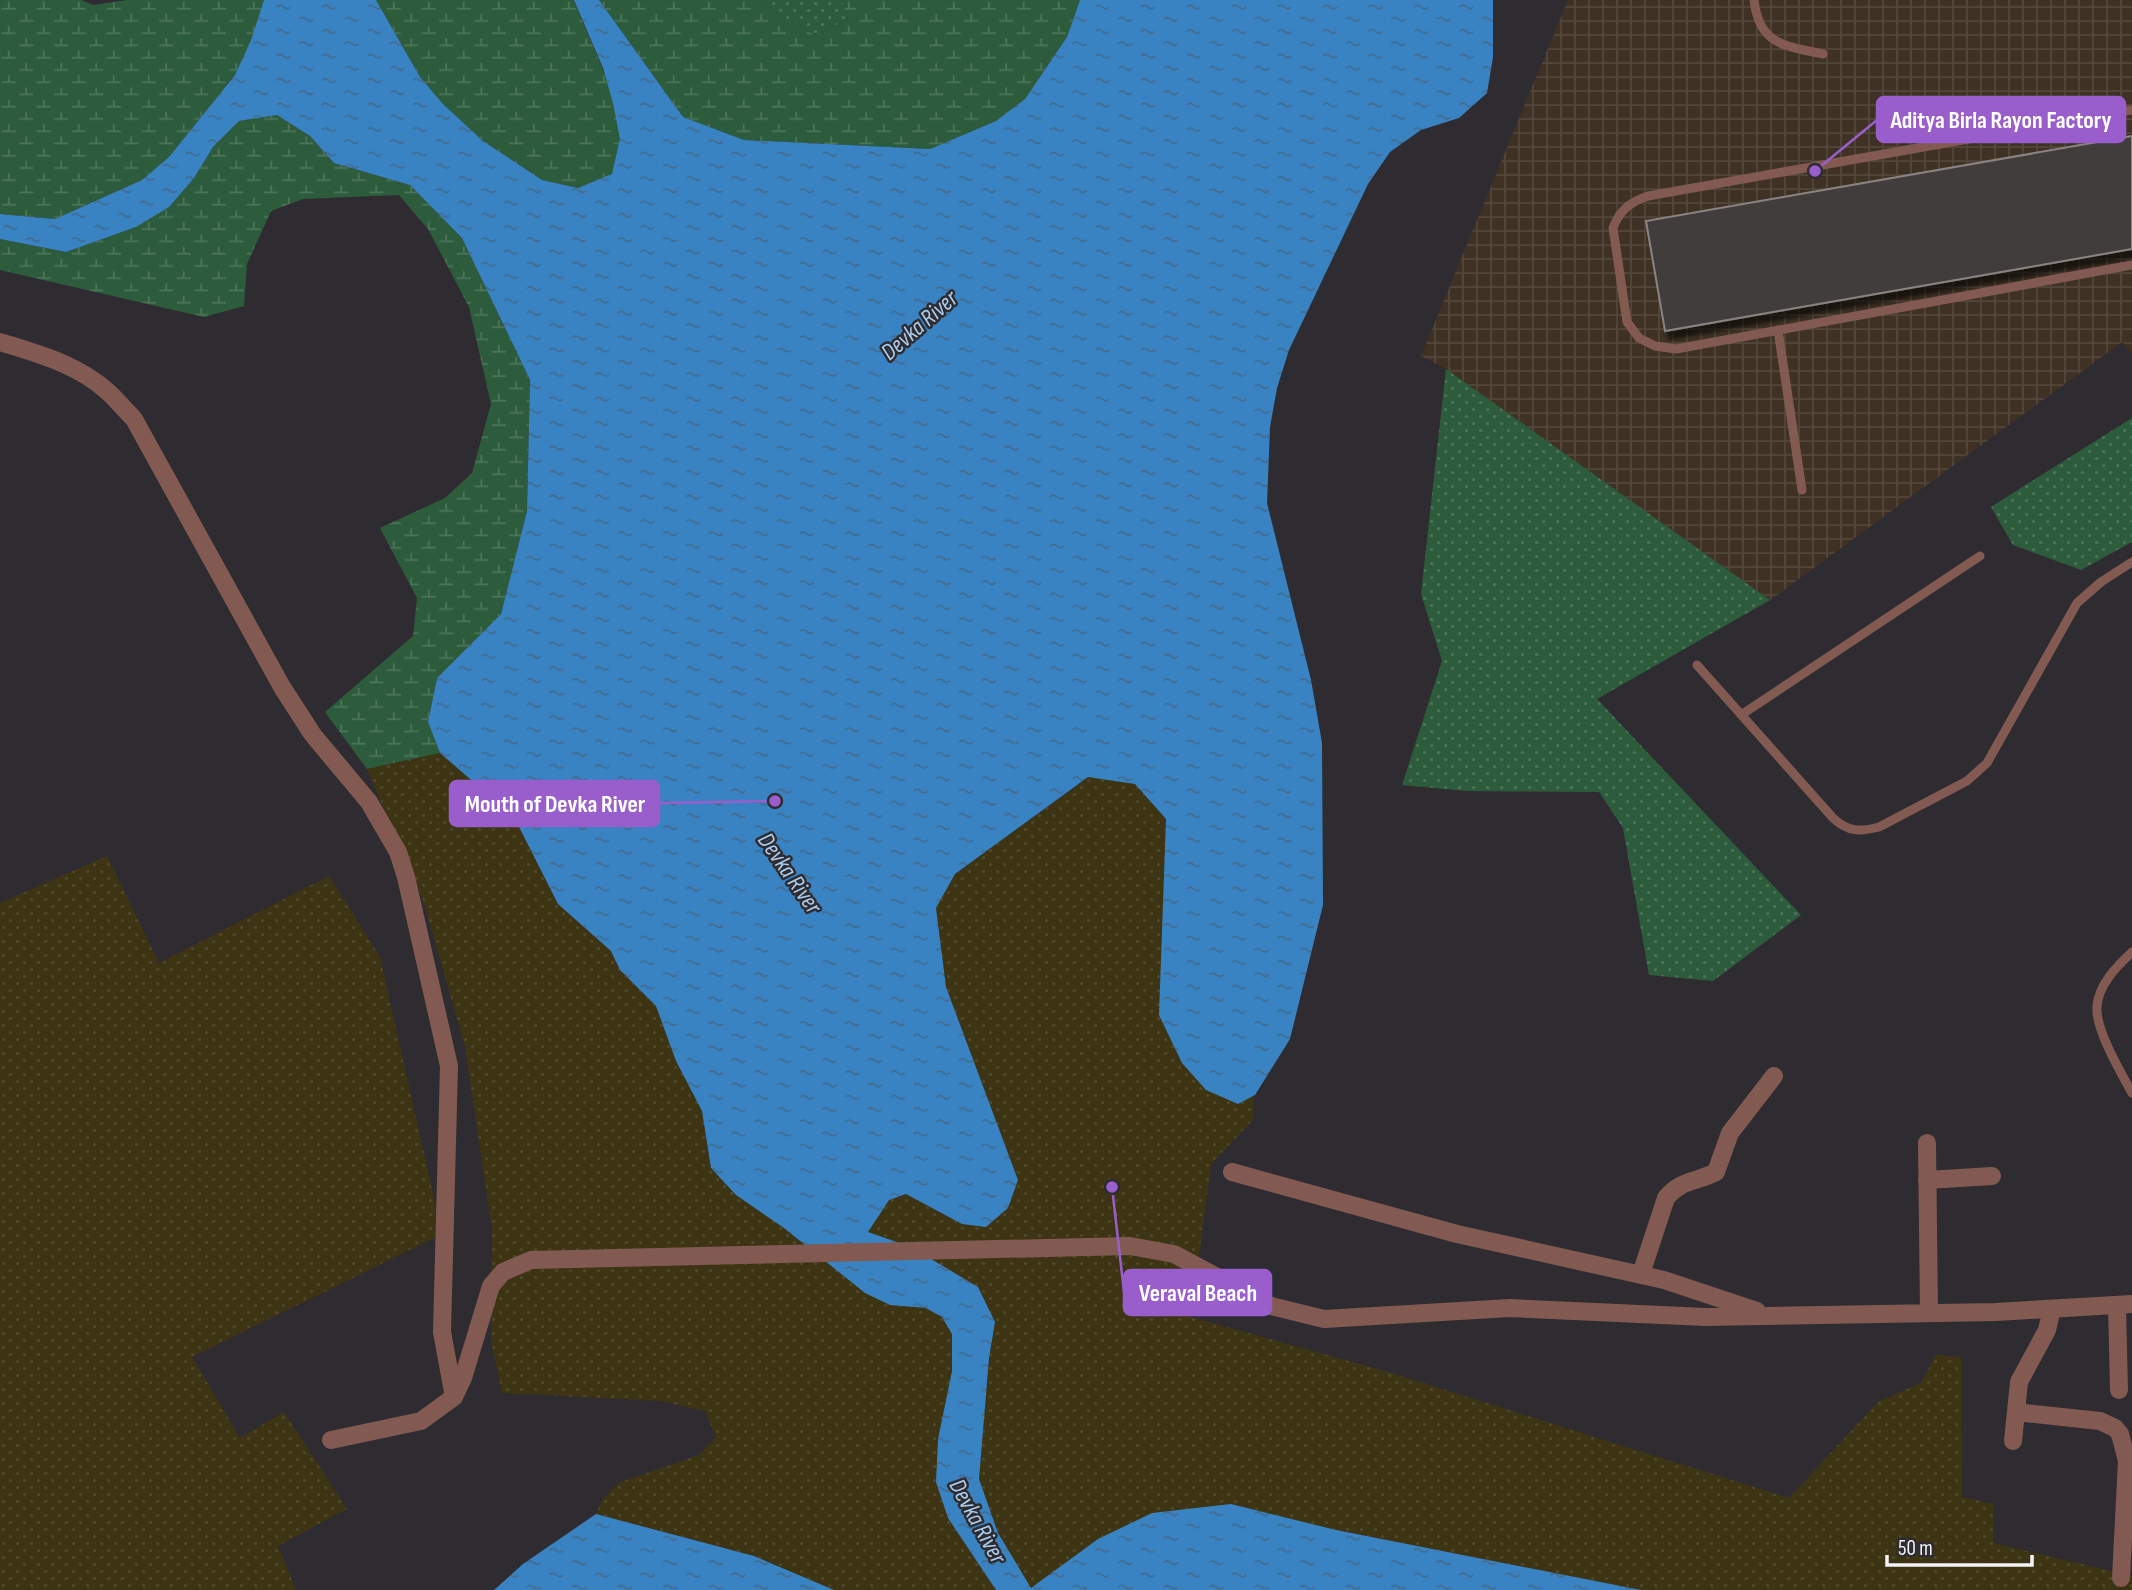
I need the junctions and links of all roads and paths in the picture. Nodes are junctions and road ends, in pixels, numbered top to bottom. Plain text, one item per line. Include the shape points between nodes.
1 (1754, 0) edge
2 (1823, 54) dead end
3 (2132, 110) edge
4 (2132, 265) edge
5 (1778, 330) junction
6 (0, 342) edge
7 (1802, 490) dead end
8 (1980, 556) dead end
9 (2132, 562) edge
10 (1697, 665) dead end
11 (1741, 715) junction
12 (2132, 952) edge
13 (1774, 1076) dead end
14 (2132, 1093) edge
15 (1927, 1143) dead end
16 (1233, 1172) dead end
17 (1992, 1176) dead end
18 (1927, 1180) junction
19 (1641, 1274) junction
20 (2124, 1305) edge
21 (2052, 1309) junction
22 (1930, 1313) junction
23 (1770, 1315) junction
24 (2119, 1390) dead end
25 (454, 1397) junction
26 (2016, 1412) junction
27 (331, 1440) dead end
28 (2013, 1441) dead end
29 (2121, 1578) dead end

1 - 2 lane via 1771,39 1786,47
3 - 5 lane via 1648,196 1632,201 1617,216 1613,228 1627,322 1639,338 1676,349
4 - 5 lane
5 - 7 lane
6 - 25 street via 56,359 84,374 134,419 282,687 313,735 369,802 398,852 449,1066 442,1332
8 - 11 lane
9 - 11 lane via 2077,603 1987,763 1967,780 1879,827 1853,831 1842,826
10 - 11 lane
12 - 14 lane via 2105,983 2096,1007 2103,1036
13 - 19 street via 1730,1133 1716,1172 1687,1181 1666,1198
15 - 18 street
16 - 19 street via 1457,1234
17 - 18 street
18 - 22 street
19 - 23 street
20 - 21 street
20 - 24 street
21 - 22 street
21 - 26 street via 2047,1330 2018,1382
22 - 23 street
23 - 25 street via 1705,1317 1510,1308 1324,1319 1271,1306 1174,1254 1130,1246 531,1260 503,1272 491,1286
25 - 27 street via 421,1421
26 - 28 street
26 - 29 street via 2100,1421 2120,1434 2127,1461

